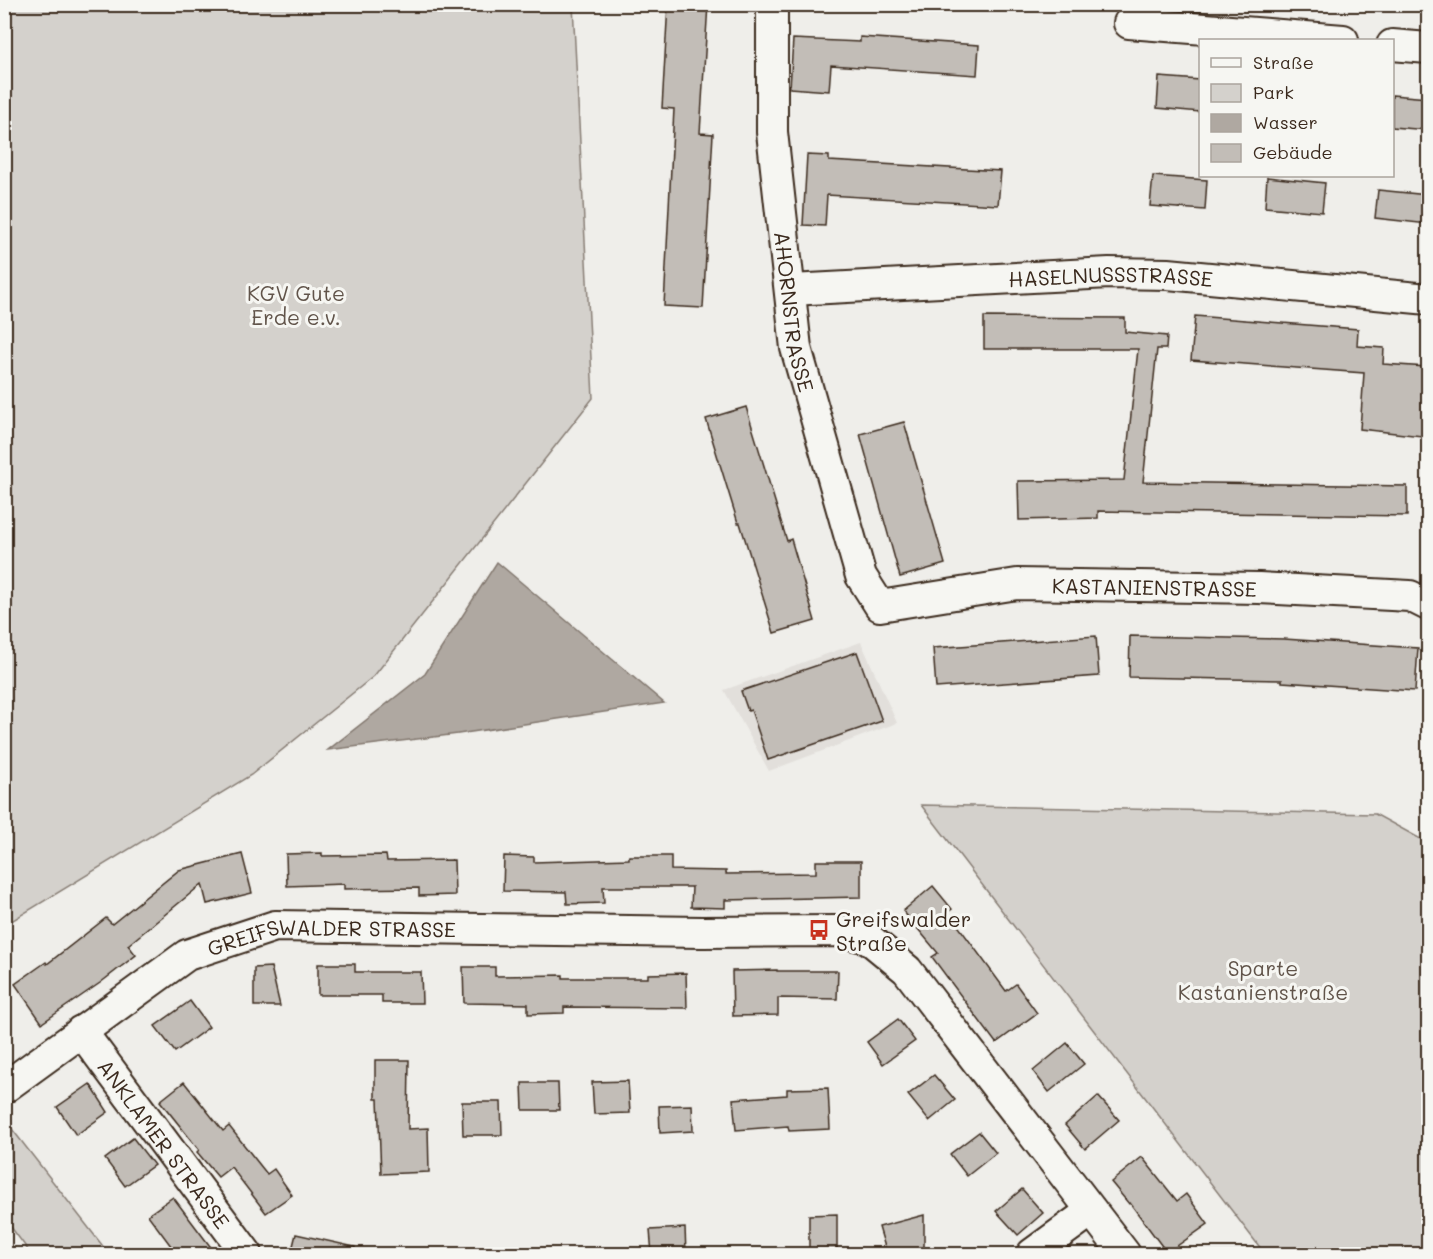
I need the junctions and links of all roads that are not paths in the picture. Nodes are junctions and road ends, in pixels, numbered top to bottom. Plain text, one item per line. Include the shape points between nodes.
1 (772, 4) edge
2 (1129, 23) dead end
3 (1330, 39) edge
4 (1394, 45) edge
5 (1428, 48) edge
6 (791, 291) junction
7 (1428, 299) edge
8 (1428, 605) edge
9 (880, 606) joint
10 (81, 1031) junction
11 (4, 1088) edge
12 (1091, 1211) junction
13 (247, 1254) edge
14 (1032, 1254) edge
15 (1125, 1254) edge

1 - 6 street, AHORNSTRASSE via 772,132
2 - 3 street
4 - 5 street
6 - 7 street, HASELNUSSSTRASSE via 1109,273 1168,274
6 - 9 street, AHORNSTRASSE via 796,348 861,576
8 - 9 street, KASTANIENSTRASSE via 1410,596 1259,588 1017,585
10 - 11 street, GREIFSWALDER STRASSE
10 - 12 street, GREIFSWALDER STRASSE via 187,955 275,926 837,931 868,938 907,969
10 - 13 street, ANKLAMER STRASSE
12 - 14 street
12 - 15 street, GREIFSWALDER STRASSE

